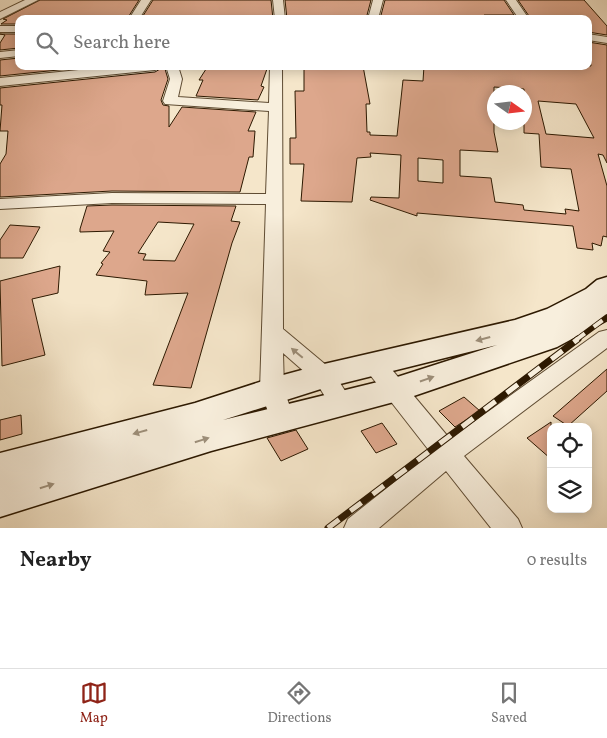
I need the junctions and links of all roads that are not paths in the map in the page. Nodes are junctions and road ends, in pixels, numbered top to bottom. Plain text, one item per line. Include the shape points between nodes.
1 (33, 0) edge
2 (146, 0) edge
3 (278, 0) edge
4 (378, 0) edge
5 (511, 0) edge
6 (3, 12) edge
7 (137, 15) edge
8 (280, 15) edge
9 (374, 15) edge
10 (521, 15) edge
11 (0, 29) edge
12 (15, 29) edge
13 (592, 32) edge
14 (607, 32) edge
15 (592, 38) edge
16 (607, 40) edge
17 (15, 53) edge
18 (0, 55) edge
19 (116, 70) edge
20 (173, 70) edge
21 (276, 70) edge
22 (0, 82) edge
23 (276, 108) junction
24 (275, 199) junction
25 (0, 204) edge
26 (607, 286) edge
27 (607, 308) edge
28 (274, 332) junction
29 (607, 337) edge
30 (384, 378) junction
31 (332, 389) junction
32 (277, 404) junction
33 (447, 455) junction
34 (0, 468) edge
35 (0, 500) edge
36 (358, 528) edge
37 (508, 528) edge

1 - 6 street
2 - 7 street
3 - 8 street
4 - 9 street
5 - 10 street
11 - 12 street
13 - 14 street
15 - 16 street
17 - 18 street
19 - 22 street
20 - 23 street via 176,79 170,101
21 - 23 street
23 - 24 street
24 - 25 street via 112,198
24 - 28 street
26 -> 30 street via 596,296 557,316 460,345
30 -> 27 street via 546,340
31 -> 28 street
28 - 32 street
29 - 33 street
30 - 31 street
30 - 33 street
31 - 32 street
32 -> 34 street via 195,416
35 -> 32 street
33 - 36 street
33 - 37 street

